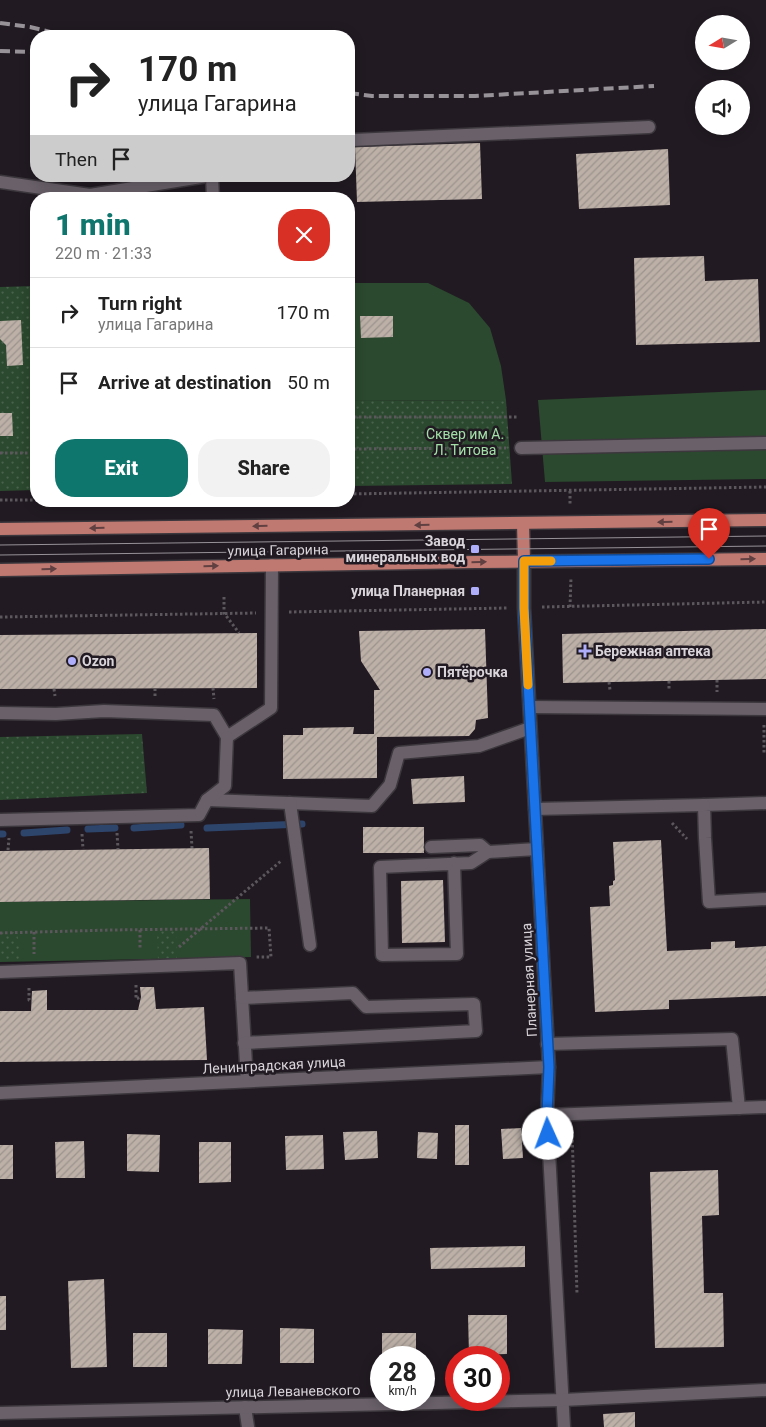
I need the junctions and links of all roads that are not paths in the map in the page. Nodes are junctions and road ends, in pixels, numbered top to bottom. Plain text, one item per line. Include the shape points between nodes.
1 (649, 127) dead end
2 (355, 141) edge
3 (0, 182) edge
4 (170, 182) edge
5 (69, 192) edge
6 (108, 192) edge
7 (766, 443) edge
8 (521, 448) road end
9 (766, 520) edge
10 (523, 524) junction
11 (0, 529) edge
12 (766, 559) edge
13 (524, 561) junction
14 (272, 565) junction
15 (0, 570) edge
16 (530, 707) junction
17 (765, 709) edge
18 (0, 713) edge
19 (530, 728) junction
20 (227, 737) junction
21 (207, 800) junction
22 (290, 803) junction
23 (766, 803) edge
24 (704, 806) junction
25 (535, 809) junction
26 (0, 820) edge
27 (431, 847) dead end
28 (537, 849) junction
29 (488, 852) junction
30 (454, 863) junction
31 (766, 899) edge
32 (310, 945) dead end
33 (0, 972) edge
34 (242, 998) junction
35 (244, 1043) junction
36 (547, 1044) junction
37 (549, 1067) junction
38 (247, 1081) junction
39 (0, 1093) edge
40 (766, 1107) edge
41 (739, 1108) junction
42 (547, 1115) junction
43 (766, 1390) edge
44 (563, 1400) junction
45 (245, 1407) junction
46 (0, 1413) edge
47 (248, 1427) edge
48 (564, 1427) edge

1 - 2 street
3 - 5 street
4 - 6 street
7 - 8 street
9 -> 10 main road, улица Гагарина
10 -> 11 main road, улица Гагарина
10 - 13 main road
13 -> 12 main road, улица Гагарина
14 -> 13 main road, улица Гагарина
13 - 16 street, Планерная улица
15 -> 14 main road, улица Гагарина
14 - 20 street via 271,708
16 - 17 street
16 - 19 street, Планерная улица
18 - 20 street via 104,711 214,715
19 - 22 street via 479,746 399,753 390,785 372,806
19 - 25 street, Планерная улица
20 - 21 street via 225,786
21 - 22 street
21 - 26 street via 199,815
22 - 32 street
23 - 24 street
24 - 25 street
24 - 31 street via 709,902
25 - 28 street, Планерная улица
27 - 29 street via 480,845
28 - 29 street
28 - 36 street, Планерная улица
29 - 30 street via 471,863
30 - 30 street via 380,867 382,955 457,954
33 - 34 street via 240,963
34 - 35 street
34 - 35 street via 353,993 366,1007 474,1004 476,1031
35 - 38 street
36 - 37 street, Планерная улица
36 - 41 street via 732,1039
37 - 38 street, Ленинградская улица
37 - 42 street, Планерная улица
38 - 39 street, Ленинградская улица
40 - 41 street
41 - 42 street
42 - 44 street, Планерная улица
43 - 44 street, улица Леваневского
44 - 45 street, улица Леваневского
44 - 48 street, Планерная улица
45 - 46 street, улица Леваневского
45 - 47 street

